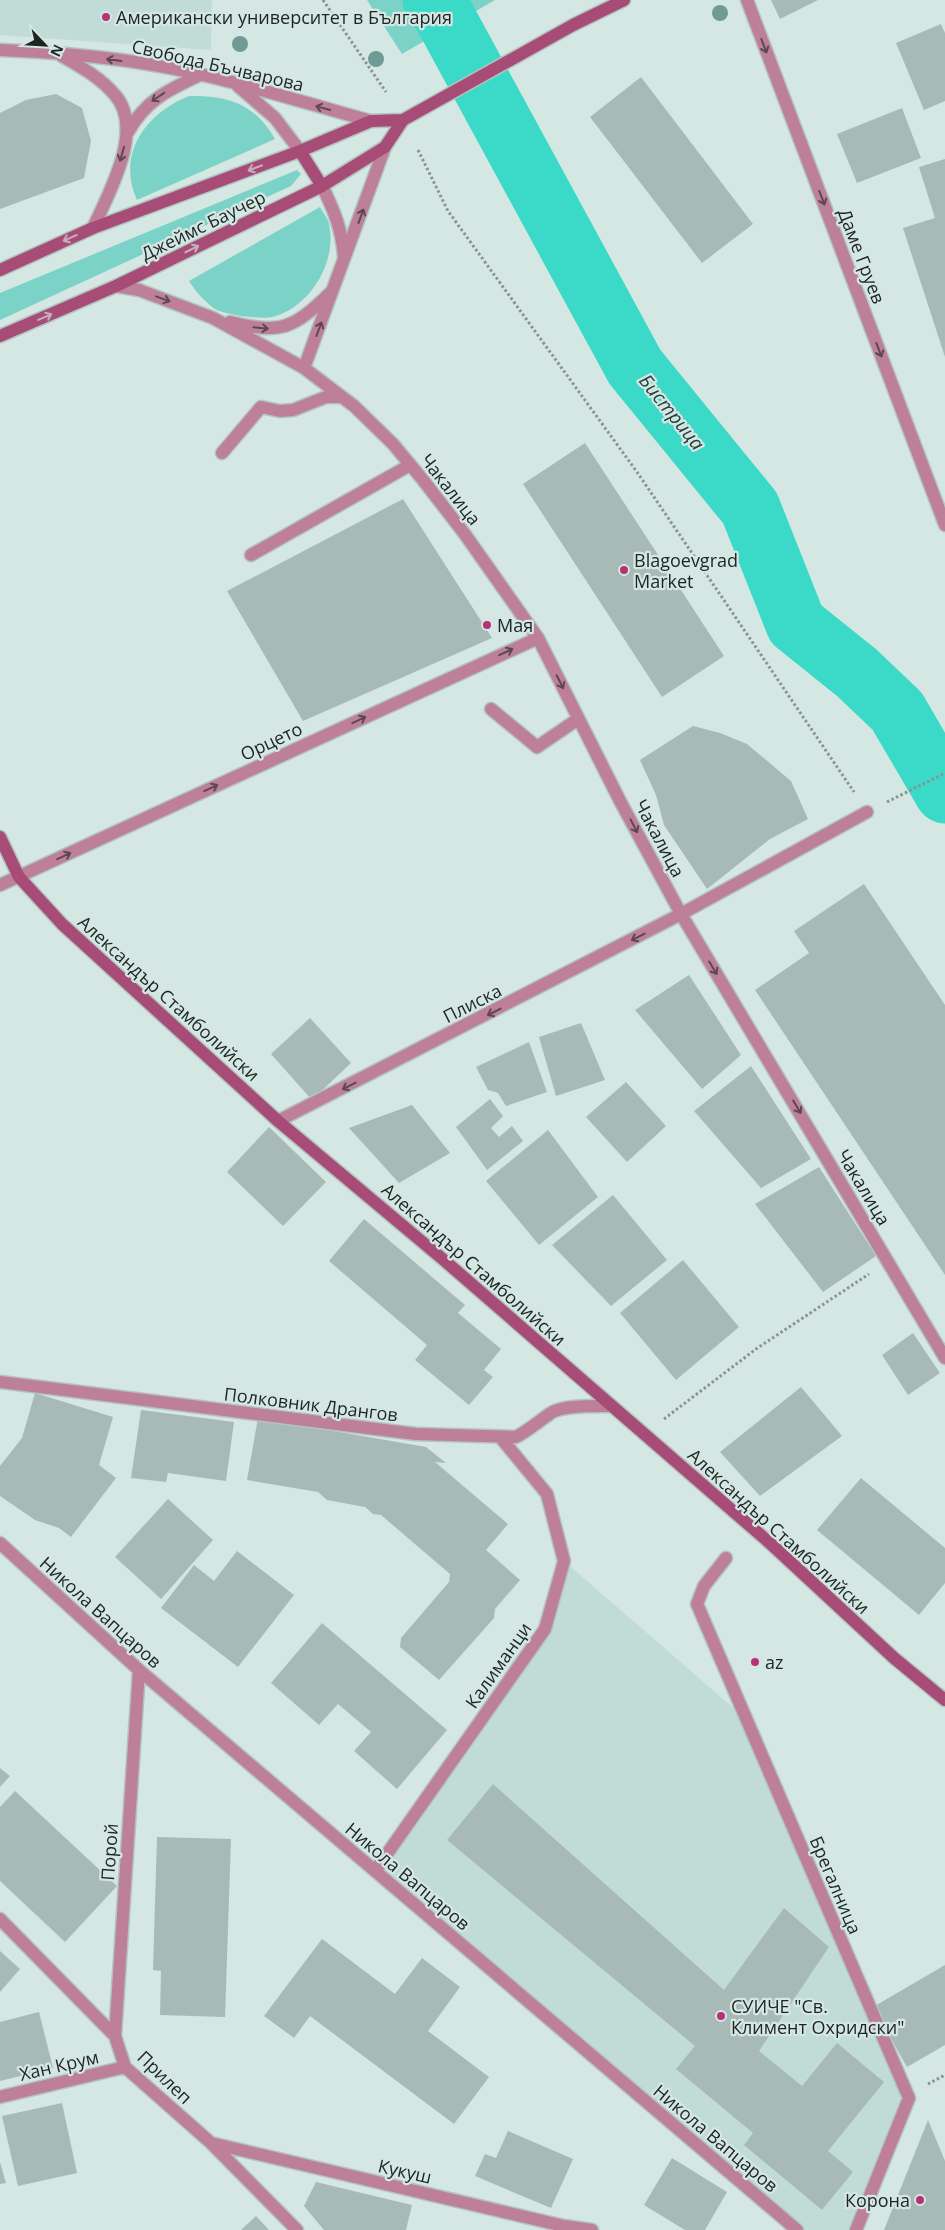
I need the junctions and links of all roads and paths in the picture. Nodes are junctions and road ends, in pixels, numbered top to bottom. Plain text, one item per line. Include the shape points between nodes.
1 (323, 0) edge
2 (624, 0) edge
3 (747, 0) edge
4 (0, 50) edge
5 (56, 53) junction
6 (200, 75) junction
7 (235, 84) junction
8 (386, 92) dead end
9 (403, 120) junction
10 (370, 121) junction
11 (127, 134) junction
12 (386, 147) junction
13 (300, 150) junction
14 (418, 150) dead end
15 (322, 186) junction
16 (93, 228) junction
17 (344, 262) junction
18 (0, 270) edge
19 (116, 286) junction
20 (334, 290) junction
21 (213, 318) junction
22 (0, 336) edge
23 (304, 368) junction
24 (341, 396) junction
25 (222, 454) dead end
26 (410, 465) junction
27 (945, 525) edge
28 (250, 555) dead end
29 (538, 638) junction
30 (490, 709) dead end
31 (578, 719) junction
32 (945, 774) edge
33 (867, 812) junction
34 (0, 837) edge
35 (19, 877) junction
36 (0, 885) edge
37 (681, 914) junction
38 (278, 1121) junction
39 (889, 1262) junction
40 (945, 1358) edge
41 (0, 1382) edge
42 (610, 1406) junction
43 (644, 1434) junction
44 (501, 1438) junction
45 (0, 1543) edge
46 (726, 1558) dead end
47 (139, 1670) junction
48 (945, 1700) edge
49 (375, 1871) junction
50 (0, 1918) edge
51 (114, 2036) junction
52 (126, 2068) junction
53 (0, 2097) edge
54 (211, 2143) junction
55 (297, 2230) edge
56 (592, 2230) edge
57 (797, 2230) edge
58 (856, 2230) edge

1 - 8 path
2 - 9 street, Джеймс Баучер
3 -> 27 street, Даме Груев
4 - 5 street, Свобода Бъчварова
6 -> 5 street, Свобода Бъчварова via 149,64
5 - 11 street, Свобода Бъчварова via 82,67 116,95 128,120
6 - 7 street, Свобода Бъчварова
6 -> 11 street via 151,102
10 -> 7 street, Свобода Бъчварова
7 - 13 street via 275,118
9 - 10 street, Джеймс Баучер
9 - 12 street, Джеймс Баучер
10 - 13 street, Джеймс Баучер
11 -> 16 street, Свобода Бъчварова via 110,192
12 - 15 street, Джеймс Баучер
17 -> 12 street
13 - 15 street
13 -> 16 street, Джеймс Баучер
14 - 33 path via 448,211 637,472
15 - 17 street via 342,235
19 -> 15 street, Джеймс Баучер
16 -> 18 street, Джеймс Баучер
17 - 20 street
19 -> 21 street, Чакалица via 139,290
22 -> 19 street, Джеймс Баучер
21 -> 20 street via 258,329 275,329 314,309
23 -> 20 street
21 - 23 street, Чакалица
23 - 24 street, Чакалица
24 - 25 street via 326,397 292,410 261,407
24 - 26 street, Чакалица via 393,444
26 - 28 street
26 - 29 street, Чакалица via 464,533
29 -> 31 street, Чакалица
35 -> 29 street, Орцето
30 - 31 street via 537,747
31 -> 37 street, Чакалица
32 - 33 path
33 - 37 street, Плиска
34 - 35 street, Александър Стамболийски
35 - 36 street, Орцето
35 - 38 street, Александър Стамболийски via 62,924
37 -> 38 street, Плиска
37 -> 39 street, Чакалица
38 - 42 street, Александър Стамболийски via 445,1261
39 - 40 street, Чакалица
39 - 43 path via 756,1349
41 - 44 street, Полковник Дрангов via 416,1434
42 - 43 street, Александър Стамболийски
42 - 44 street, Полковник Дрангов via 553,1411 516,1437
43 - 48 street, Александър Стамболийски
44 - 49 street, Калиманци via 547,1494 564,1561 545,1629
45 - 47 street, Никола Вапцаров
46 - 58 street, Брегалница via 704,1586 697,1604 909,2098
47 - 49 street, Никола Вапцаров
47 - 51 street, Порой
49 - 57 street, Никола Вапцаров
50 - 51 street, Прилеп
51 - 52 street, Прилеп
52 - 53 street, Хан Крум
52 - 54 street, Прилеп
54 - 55 street, Прилеп
54 - 56 street, Кукуш

